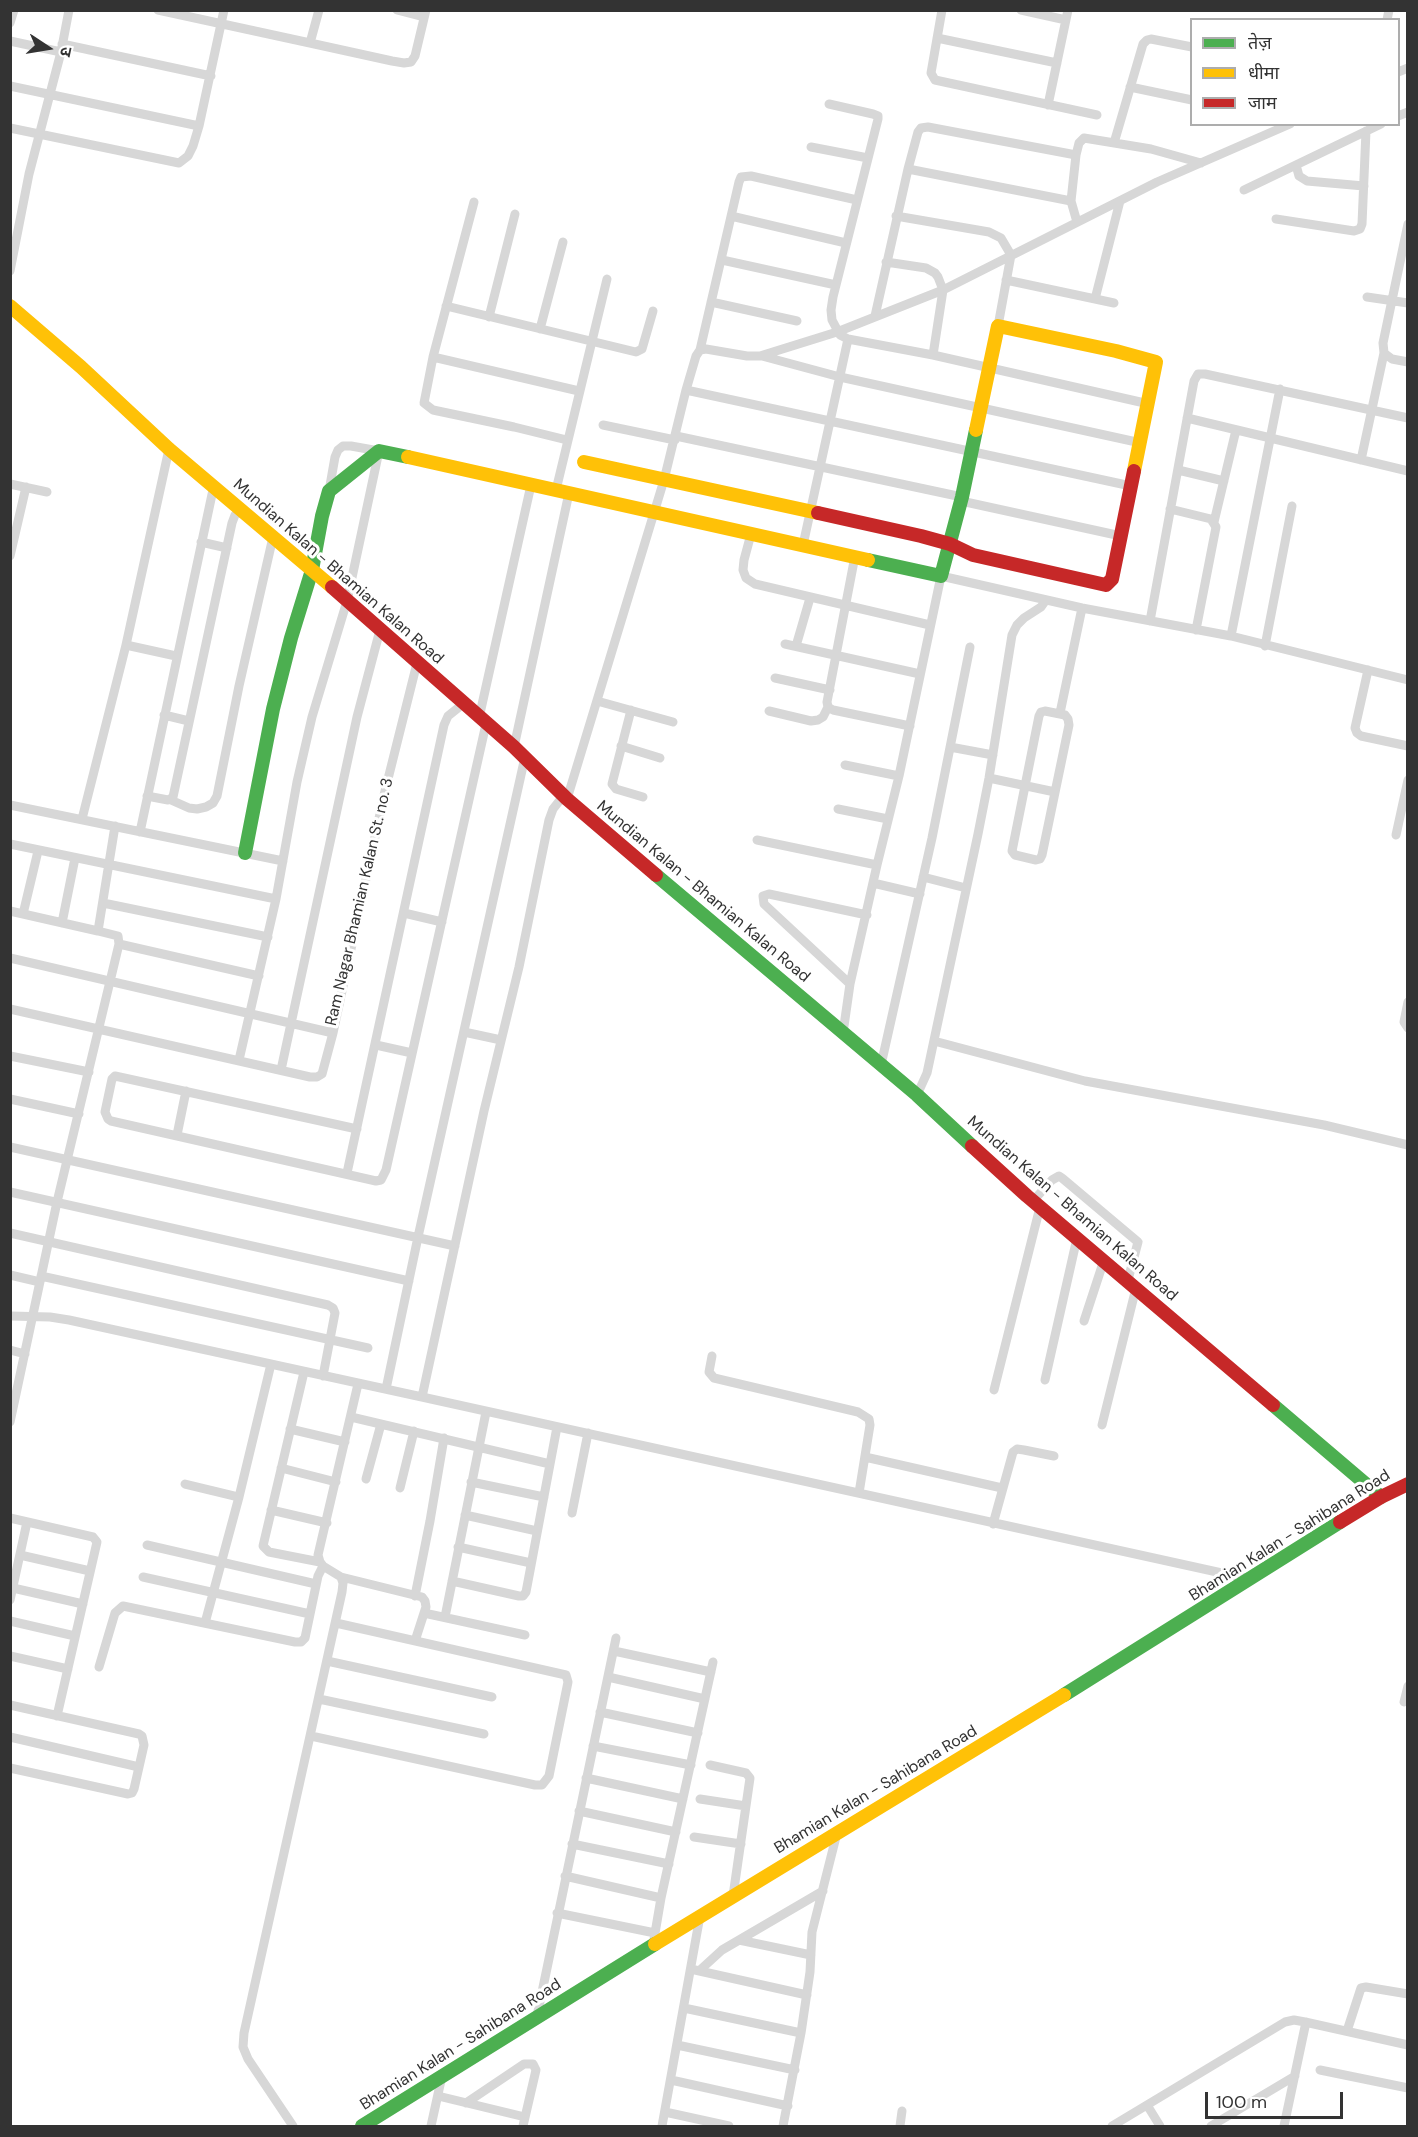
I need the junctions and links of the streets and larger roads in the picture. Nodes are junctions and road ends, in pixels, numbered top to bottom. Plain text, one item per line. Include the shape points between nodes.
1 (14, 10) edge
2 (69, 10) edge
3 (158, 10) edge
4 (225, 10) edge
5 (319, 10) edge
6 (397, 10) edge
7 (942, 10) edge
8 (1021, 10) edge
9 (425, 14) edge
10 (1067, 15) edge
11 (10, 23) edge
12 (221, 24) junction
13 (937, 38) junction
14 (10, 41) edge
15 (310, 43) junction
16 (1190, 47) edge
17 (61, 48) junction
18 (1057, 63) junction
19 (211, 76) junction
20 (10, 86) edge
21 (1130, 87) junction
22 (49, 95) junction
23 (1190, 100) edge
24 (829, 104) dead end
25 (1048, 105) junction
26 (1097, 115) dead end
27 (199, 126) junction
28 (1285, 126) edge
29 (1377, 126) edge
30 (10, 128) edge
31 (1366, 132) junction
32 (39, 134) junction
33 (1114, 143) junction
34 (811, 147) dead end
35 (1076, 154) junction
36 (868, 158) junction
37 (1201, 163) junction
38 (1296, 165) junction
39 (908, 169) junction
40 (1364, 186) junction
41 (1244, 190) dead end
42 (857, 200) junction
43 (1071, 201) junction
44 (1120, 201) junction
45 (474, 202) dead end
46 (515, 214) dead end
47 (730, 216) junction
48 (896, 216) junction
49 (1276, 219) dead end
50 (1077, 222) junction
51 (1407, 224) edge
52 (563, 242) dead end
53 (846, 243) junction
54 (1011, 255) junction
55 (722, 260) junction
56 (886, 262) junction
57 (10, 271) edge
58 (607, 279) dead end
59 (1006, 280) junction
60 (836, 285) junction
61 (943, 290) junction
62 (1367, 297) dead end
63 (1095, 299) junction
64 (1392, 299) junction
65 (711, 302) junction
66 (1114, 303) dead end
67 (1407, 303) edge
68 (10, 306) edge
69 (446, 306) junction
70 (653, 311) dead end
71 (875, 316) junction
72 (489, 317) junction
73 (797, 321) dead end
74 (998, 326) junction
75 (540, 329) junction
76 (837, 332) junction
77 (848, 339) junction
78 (590, 341) junction
79 (700, 350) junction
80 (1384, 353) junction
81 (933, 355) junction
82 (760, 356) junction
83 (433, 357) junction
84 (1407, 362) edge
85 (989, 368) junction
86 (840, 377) junction
87 (1280, 389) junction
88 (686, 390) junction
89 (579, 391) junction
90 (1149, 404) junction
91 (981, 406) junction
92 (1371, 410) junction
93 (1187, 418) junction
94 (1407, 418) edge
95 (831, 420) junction
96 (603, 425) dead end
97 (1236, 430) junction
98 (675, 438) junction
99 (1269, 438) junction
100 (567, 440) junction
101 (1141, 442) junction
102 (169, 449) junction
103 (380, 451) junction
104 (972, 452) junction
105 (1361, 460) junction
106 (584, 462) dead end
107 (820, 465) junction
108 (1178, 470) junction
109 (1407, 471) edge
110 (664, 480) junction
111 (1224, 481) junction
112 (10, 484) edge
113 (214, 485) junction
114 (531, 485) junction
115 (1131, 486) junction
116 (26, 487) junction
117 (329, 491) junction
118 (562, 491) junction
119 (47, 492) dead end
120 (962, 499) junction
121 (1292, 506) dead end
122 (1170, 509) junction
123 (243, 510) junction
124 (655, 510) junction
125 (810, 511) junction
126 (1214, 522) junction
127 (751, 534) junction
128 (1121, 536) junction
129 (273, 537) junction
130 (201, 542) junction
131 (950, 544) junction
132 (803, 545) junction
133 (227, 548) junction
134 (10, 556) edge
135 (855, 556) junction
136 (312, 570) junction
137 (941, 576) junction
138 (810, 598) junction
139 (1046, 600) junction
140 (347, 601) junction
141 (847, 607) junction
142 (1082, 608) junction
143 (1150, 621) junction
144 (930, 625) junction
145 (380, 630) junction
146 (1196, 630) junction
147 (1231, 636) junction
148 (785, 644) dead end
149 (126, 645) junction
150 (796, 646) junction
151 (970, 646) dead end
152 (1265, 646) junction
153 (177, 656) junction
154 (837, 656) junction
155 (417, 663) junction
156 (1368, 670) junction
157 (920, 674) junction
158 (775, 678) dead end
159 (1407, 680) edge
160 (830, 690) junction
161 (597, 700) junction
162 (463, 704) junction
163 (828, 707) junction
164 (631, 710) junction
165 (770, 711) dead end
166 (1060, 713) junction
167 (164, 716) junction
168 (483, 721) junction
169 (189, 722) junction
170 (673, 722) dead end
171 (910, 726) junction
172 (621, 746) junction
173 (1407, 746) edge
174 (514, 747) junction
175 (950, 747) junction
176 (993, 755) junction
177 (525, 757) junction
178 (660, 758) dead end
179 (845, 765) dead end
180 (899, 776) junction
181 (989, 778) junction
182 (1407, 780) edge
183 (1024, 786) junction
184 (1055, 792) junction
185 (147, 796) junction
186 (566, 797) junction
187 (643, 797) dead end
188 (171, 800) junction
189 (10, 805) edge
190 (838, 809) dead end
191 (82, 819) junction
192 (888, 819) junction
193 (115, 826) junction
194 (140, 832) junction
195 (1396, 835) dead end
196 (757, 840) dead end
197 (10, 844) edge
198 (38, 851) junction
199 (245, 853) junction
200 (75, 858) junction
201 (283, 861) junction
202 (109, 865) junction
203 (876, 865) junction
204 (923, 878) junction
205 (873, 883) junction
206 (966, 888) junction
207 (920, 894) junction
208 (276, 899) junction
209 (102, 903) junction
210 (10, 911) edge
211 (404, 913) junction
212 (23, 914) junction
213 (867, 915) junction
214 (442, 922) junction
215 (62, 923) junction
216 (98, 931) junction
217 (268, 937) junction
218 (119, 944) junction
219 (10, 958) edge
220 (259, 975) junction
221 (110, 980) junction
222 (850, 984) junction
223 (1407, 1002) edge
224 (10, 1010) edge
225 (250, 1014) junction
226 (291, 1024) junction
227 (1407, 1028) edge
228 (99, 1029) junction
229 (464, 1032) junction
230 (333, 1033) junction
231 (843, 1033) junction
232 (501, 1040) junction
233 (934, 1041) junction
234 (376, 1045) junction
235 (412, 1053) junction
236 (10, 1056) edge
237 (239, 1060) junction
238 (881, 1065) junction
239 (281, 1070) junction
240 (89, 1072) junction
241 (186, 1091) junction
242 (917, 1095) junction
243 (10, 1098) edge
244 (79, 1114) junction
245 (357, 1129) junction
246 (177, 1135) junction
247 (1407, 1145) edge
248 (10, 1147) edge
249 (68, 1160) junction
250 (347, 1173) junction
251 (10, 1192) edge
252 (57, 1202) junction
253 (1036, 1204) junction
254 (10, 1233) edge
255 (418, 1237) junction
256 (1077, 1238) junction
257 (48, 1241) junction
258 (456, 1246) junction
259 (1104, 1260) junction
260 (10, 1275) edge
261 (41, 1279) junction
262 (409, 1281) junction
263 (1132, 1284) junction
264 (10, 1316) edge
265 (34, 1316) junction
266 (1084, 1321) dead end
267 (329, 1339) junction
268 (368, 1348) dead end
269 (10, 1350) edge
270 (25, 1354) junction
271 (712, 1356) dead end
272 (271, 1364) junction
273 (304, 1372) junction
274 (323, 1376) junction
275 (1045, 1380) dead end
276 (358, 1384) junction
277 (386, 1389) junction
278 (994, 1390) dead end
279 (422, 1397) junction
280 (486, 1412) junction
281 (351, 1417) junction
282 (10, 1422) edge
283 (381, 1424) junction
284 (1102, 1425) dead end
285 (557, 1426) junction
286 (290, 1429) junction
287 (414, 1431) junction
288 (588, 1433) junction
289 (444, 1438) junction
290 (345, 1442) junction
291 (478, 1447) junction
292 (865, 1456) junction
293 (1054, 1456) dead end
294 (550, 1464) junction
295 (281, 1468) junction
296 (366, 1479) dead end
297 (336, 1482) junction
298 (471, 1482) junction
299 (185, 1484) dead end
300 (1407, 1484) edge
301 (400, 1488) dead end
302 (1002, 1488) junction
303 (859, 1493) junction
304 (238, 1497) junction
305 (544, 1497) junction
306 (1381, 1497) junction
307 (271, 1510) junction
308 (572, 1513) dead end
309 (465, 1515) junction
310 (10, 1518) edge
311 (27, 1522) junction
312 (327, 1523) junction
313 (993, 1524) junction
314 (537, 1531) junction
315 (147, 1545) dead end
316 (458, 1547) junction
317 (20, 1555) junction
318 (220, 1562) junction
319 (531, 1563) junction
320 (321, 1564) junction
321 (90, 1571) junction
322 (341, 1576) junction
323 (143, 1577) dead end
324 (1250, 1580) junction
325 (452, 1581) junction
326 (316, 1584) junction
327 (13, 1588) junction
328 (212, 1592) junction
329 (415, 1596) junction
330 (10, 1600) edge
331 (83, 1604) junction
332 (424, 1612) junction
333 (310, 1614) junction
334 (445, 1617) junction
335 (10, 1621) edge
336 (205, 1623) junction
337 (336, 1623) junction
338 (525, 1635) dead end
339 (75, 1636) junction
340 (616, 1638) dead end
341 (415, 1641) junction
342 (614, 1651) junction
343 (10, 1656) edge
344 (327, 1661) junction
345 (99, 1667) dead end
346 (68, 1669) junction
347 (608, 1677) junction
348 (1407, 1686) edge
349 (492, 1697) dead end
350 (319, 1699) junction
351 (705, 1699) junction
352 (1404, 1702) dead end
353 (10, 1705) edge
354 (600, 1713) junction
355 (57, 1716) junction
356 (698, 1733) junction
357 (484, 1734) dead end
358 (311, 1736) junction
359 (10, 1737) edge
360 (593, 1746) junction
361 (691, 1765) junction
362 (710, 1765) dead end
363 (139, 1767) junction
364 (10, 1768) edge
365 (586, 1778) junction
366 (683, 1799) junction
367 (700, 1799) dead end
368 (746, 1806) junction
369 (579, 1811) junction
370 (676, 1832) junction
371 (837, 1833) junction
372 (694, 1837) dead end
373 (572, 1844) junction
374 (741, 1844) junction
375 (669, 1864) junction
376 (566, 1876) junction
377 (823, 1891) junction
378 (733, 1896) junction
379 (662, 1898) junction
380 (557, 1913) junction
381 (700, 1916) junction
382 (654, 1939) junction
383 (739, 1940) junction
384 (811, 1955) junction
385 (695, 1970) junction
386 (1407, 1994) edge
387 (807, 1995) junction
388 (684, 2008) junction
389 (537, 2016) junction
390 (1306, 2022) junction
391 (1347, 2031) junction
392 (801, 2033) junction
393 (677, 2045) junction
394 (1407, 2045) edge
395 (795, 2070) junction
396 (1320, 2070) dead end
397 (442, 2076) junction
398 (1295, 2076) junction
399 (671, 2080) junction
400 (1407, 2088) edge
401 (438, 2096) junction
402 (466, 2103) junction
403 (1147, 2105) junction
404 (788, 2106) junction
405 (902, 2111) dead end
406 (665, 2112) junction
407 (524, 2122) edge
408 (292, 2127) edge
409 (362, 2127) edge
410 (431, 2127) edge
411 (662, 2127) edge
412 (729, 2127) edge
413 (783, 2127) edge
414 (900, 2127) edge
415 (1112, 2127) edge
416 (1160, 2127) edge
417 (1211, 2127) edge
418 (1284, 2127) edge

1 - 11 street
2 - 17 street
3 - 12 street
4 - 12 street
5 - 15 street
6 - 9 street
7 - 13 street
8 - 10 street
9 - 15 street via 411,62
10 - 18 street
12 - 15 street
12 - 19 street
13 - 18 street
13 - 25 street via 931,73 935,80
14 - 17 street
16 - 21 street via 1147,40
17 - 19 street
17 - 22 street
18 - 25 street
19 - 27 street
20 - 22 street
21 - 23 street
21 - 33 street
22 - 27 street
22 - 32 street
24 - 36 street via 878,116
25 - 26 street
27 - 32 street via 188,156 178,163
28 - 37 street
29 - 31 street
30 - 32 street
31 - 38 street
31 - 40 street
32 - 57 street
33 - 35 street via 1084,138
33 - 37 street
34 - 36 street
35 - 39 street via 924,127 918,132
35 - 43 street
36 - 42 street
37 - 44 street
38 - 40 street via 1299,176 1307,181
38 - 41 street
39 - 43 street
39 - 48 street
40 - 49 street via 1360,229
42 - 47 street via 746,176 741,177
42 - 53 street
43 - 50 street
44 - 50 street
44 - 63 street
45 - 69 street
46 - 72 street
47 - 53 street
47 - 55 street
48 - 54 street via 989,232 1001,238
48 - 56 street
50 - 54 street
51 - 64 street
52 - 75 street
53 - 60 street
54 - 59 street
54 - 61 street
55 - 60 street
55 - 65 street
56 - 61 street via 931,270
56 - 71 street
58 - 78 street
59 - 63 street
59 - 74 street
60 - 76 street via 831,310
61 - 71 street
61 - 81 street
62 - 64 street
63 - 66 street
64 - 67 street
64 - 80 street
65 - 73 street
65 - 79 street
68 - 102 street, Mundian Kalan - Bhamian Kalan Road
69 - 72 street
69 - 83 street
70 - 78 street via 639,352
71 - 76 street
72 - 75 street
74 - 85 street
74 - 90 street via 1154,360 1157,366
75 - 78 street
76 - 77 street
76 - 82 street
77 - 81 street
77 - 86 street
78 - 89 street
79 - 82 street
79 - 88 street
80 - 84 street
80 - 92 street
81 - 85 street
82 - 86 street
83 - 89 street
83 - 100 street via 424,396 428,407
85 - 90 street
85 - 91 street
86 - 91 street
86 - 95 street
87 - 92 street
87 - 93 street via 1198,374
87 - 99 street
88 - 95 street
88 - 98 street
89 - 100 street
90 - 101 street
91 - 101 street
91 - 104 street
92 - 94 street
92 - 105 street
93 - 97 street
93 - 108 street
95 - 104 street
95 - 107 street
96 - 98 street
97 - 99 street
97 - 111 street
98 - 107 street
98 - 110 street
99 - 105 street
99 - 147 street
100 - 118 street
101 - 115 street
102 - 113 street, Mundian Kalan - Bhamian Kalan Road
102 - 149 street
103 - 114 street
103 - 117 street
103 - 117 street via 351,446 338,450
103 - 140 street
104 - 115 street
104 - 120 street
105 - 109 street
106 - 110 street
107 - 120 street
107 - 125 street
108 - 111 street
108 - 122 street
110 - 124 street
110 - 125 street
111 - 126 street
112 - 116 street
113 - 123 street, Mundian Kalan - Bhamian Kalan Road
113 - 130 street
114 - 118 street
114 - 168 street
115 - 128 street
116 - 119 street
116 - 134 street
117 - 136 street
118 - 124 street
118 - 174 street
120 - 128 street
120 - 131 street
121 - 152 street
122 - 126 street
122 - 143 street
123 - 129 street, Mundian Kalan - Bhamian Kalan Road
123 - 133 street via 235,515
124 - 127 street
124 - 161 street
125 - 131 street
125 - 132 street
126 - 146 street
127 - 132 street
127 - 138 street via 744,560 746,578 755,584
128 - 131 street via 1112,579 1106,585 973,555
129 - 136 street, Mundian Kalan - Bhamian Kalan Road
129 - 188 street via 217,796 206,807 197,809
130 - 133 street
130 - 153 street
131 - 137 street
132 - 135 street
133 - 169 street
135 - 137 street
135 - 141 street
136 - 140 street, Mundian Kalan - Bhamian Kalan Road
136 - 199 street via 273,709
137 - 139 street
137 - 144 street
138 - 141 street
138 - 150 street
139 - 142 street
139 - 176 street via 1017,625 1012,635
140 - 145 street, Mundian Kalan - Bhamian Kalan Road
140 - 201 street via 312,717
141 - 144 street
141 - 154 street
142 - 143 street
142 - 166 street
143 - 146 street
144 - 157 street
145 - 155 street, Mundian Kalan - Bhamian Kalan Road
145 - 226 street via 350,749
146 - 147 street
147 - 152 street
148 - 150 street
149 - 153 street
149 - 191 street
150 - 154 street
151 - 175 street
152 - 156 street
153 - 167 street
154 - 157 street
154 - 160 street
155 - 162 street, Mundian Kalan - Bhamian Kalan Road
155 - 230 street, Ram Nagar Bhamian Kalan St. no. 3
156 - 159 street
156 - 173 street via 1357,733
157 - 171 street
158 - 160 street
160 - 163 street
161 - 164 street
161 - 186 street
162 - 168 street, Mundian Kalan - Bhamian Kalan Road
162 - 211 street via 448,716 444,725
163 - 165 street via 823,717 811,721
163 - 171 street
164 - 170 street
164 - 172 street
166 - 183 street via 1041,712
166 - 184 street via 1069,725
167 - 169 street
167 - 185 street
168 - 174 street, Mundian Kalan - Bhamian Kalan Road
168 - 214 street
169 - 188 street
171 - 180 street
172 - 178 street
172 - 187 street via 612,784 616,789
174 - 177 street, Mundian Kalan - Bhamian Kalan Road
175 - 176 street
175 - 204 street
176 - 181 street
177 - 186 street, Mundian Kalan - Bhamian Kalan Road
177 - 229 street
179 - 180 street
180 - 192 street
181 - 183 street
181 - 206 street
182 - 195 street
183 - 184 street
183 - 184 street via 1012,851 1036,860 1042,855
185 - 188 street
185 - 194 street
186 - 231 street, Mundian Kalan - Bhamian Kalan Road
186 - 232 street via 553,809 549,820
189 - 191 street
190 - 192 street
191 - 193 street
192 - 203 street
193 - 194 street
193 - 202 street
194 - 199 street
196 - 203 street
197 - 198 street
198 - 200 street
198 - 212 street
199 - 201 street
200 - 202 street
200 - 215 street
201 - 208 street
202 - 208 street
202 - 209 street
203 - 205 street
204 - 206 street
204 - 207 street
205 - 207 street
205 - 213 street
206 - 233 street
207 - 238 street
208 - 217 street
209 - 216 street
209 - 217 street
210 - 212 street
211 - 214 street
211 - 234 street
212 - 215 street
213 - 222 street
213 - 222 street via 769,894 763,896 764,904
214 - 235 street
215 - 216 street
216 - 218 street via 118,936
217 - 220 street
218 - 220 street
218 - 221 street
219 - 221 street, Ram Nagar Bhamian Kalan St. no. 3
220 - 225 street
221 - 225 street, Ram Nagar Bhamian Kalan St. no. 3
221 - 228 street
222 - 231 street
223 - 227 street
224 - 228 street
225 - 226 street, Ram Nagar Bhamian Kalan St. no. 3
225 - 237 street
226 - 230 street, Ram Nagar Bhamian Kalan St. no. 3
226 - 239 street
228 - 237 street
228 - 240 street
229 - 232 street
229 - 255 street
230 - 239 street via 322,1074 310,1077
231 - 238 street, Mundian Kalan - Bhamian Kalan Road
232 - 258 street
233 - 242 street
233 - 247 street via 1085,1081 1324,1125
234 - 235 street
234 - 245 street
235 - 250 street via 384,1176 376,1180
236 - 240 street
237 - 239 street
238 - 242 street, Mundian Kalan - Bhamian Kalan Road
240 - 244 street
241 - 245 street
241 - 246 street
241 - 246 street via 114,1076 105,1112 108,1119
242 - 253 street, Mundian Kalan - Bhamian Kalan Road
243 - 244 street
244 - 249 street
245 - 250 street
246 - 250 street
248 - 249 street
249 - 252 street
249 - 255 street
251 - 252 street
252 - 257 street
252 - 262 street
253 - 256 street, Mundian Kalan - Bhamian Kalan Road
253 - 263 street via 1052,1179 1059,1176 1138,1242
253 - 278 street
254 - 257 street
255 - 258 street
255 - 262 street
256 - 259 street, Mundian Kalan - Bhamian Kalan Road
256 - 275 street
257 - 261 street
257 - 267 street via 328,1305 335,1313
258 - 279 street
259 - 263 street, Mundian Kalan - Bhamian Kalan Road
259 - 266 street
260 - 261 street
261 - 265 street
261 - 267 street
262 - 277 street
263 - 284 street
263 - 306 street, Mundian Kalan - Bhamian Kalan Road
264 - 265 street
265 - 270 street
265 - 272 street via 69,1320
267 - 268 street
267 - 274 street
269 - 270 street
270 - 282 street
271 - 292 street via 709,1372 714,1378 865,1415 870,1425
272 - 273 street
272 - 304 street
273 - 274 street
273 - 286 street
274 - 276 street
276 - 277 street
276 - 281 street
277 - 279 street
279 - 280 street
280 - 285 street
280 - 291 street
281 - 283 street
281 - 290 street
283 - 287 street
283 - 296 street
285 - 288 street
285 - 294 street
286 - 290 street
286 - 295 street
287 - 289 street
287 - 301 street
288 - 303 street
288 - 308 street
289 - 291 street
289 - 329 street
290 - 297 street
291 - 294 street
291 - 298 street
292 - 302 street
292 - 303 street
293 - 302 street via 1017,1449
294 - 305 street
295 - 297 street
295 - 307 street
297 - 312 street
298 - 305 street
298 - 309 street
299 - 304 street
300 - 306 street, Bhamian Kalan - Sahibana Road
302 - 313 street
303 - 313 street
304 - 318 street
305 - 314 street
306 - 324 street, Bhamian Kalan - Sahibana Road
307 - 312 street
307 - 320 street via 263,1542 265,1550
309 - 314 street
309 - 316 street
310 - 311 street
311 - 317 street
311 - 321 street via 96,1539
312 - 320 street via 318,1555
313 - 324 street
314 - 319 street
315 - 318 street
316 - 319 street
316 - 325 street
317 - 321 street
317 - 327 street
318 - 326 street
318 - 328 street
319 - 325 street via 523,1596
320 - 322 street
320 - 326 street
321 - 331 street
322 - 329 street
322 - 337 street
323 - 328 street
324 - 371 street, Bhamian Kalan - Sahibana Road
325 - 334 street
326 - 333 street
327 - 330 street
327 - 331 street
328 - 333 street
328 - 336 street
329 - 332 street via 425,1601
331 - 339 street
332 - 334 street
332 - 341 street
333 - 336 street via 301,1642
334 - 338 street
335 - 339 street
336 - 345 street via 123,1606 115,1613
337 - 341 street
337 - 344 street
339 - 346 street
340 - 342 street
341 - 358 street via 566,1675 568,1682 547,1782 535,1785
342 - 347 street
342 - 351 street via 712,1667
343 - 346 street
344 - 349 street
344 - 350 street
346 - 355 street
347 - 351 street
347 - 354 street
348 - 352 street
350 - 357 street
350 - 358 street
351 - 356 street
353 - 355 street
354 - 356 street
354 - 360 street
355 - 363 street via 142,1736
356 - 361 street
358 - 408 street via 243,2047
359 - 363 street
360 - 361 street
360 - 365 street
361 - 366 street
362 - 368 street via 749,1774
363 - 364 street via 135,1789 128,1794
365 - 366 street
365 - 369 street
366 - 370 street
367 - 368 street
368 - 374 street
369 - 370 street
369 - 373 street
370 - 375 street
371 - 377 street
371 - 378 street, Bhamian Kalan - Sahibana Road
372 - 374 street
373 - 375 street
373 - 376 street
374 - 378 street
375 - 379 street
376 - 379 street
376 - 380 street
377 - 383 street
377 - 384 street via 812,1932
378 - 381 street, Bhamian Kalan - Sahibana Road
379 - 382 street
380 - 382 street
380 - 389 street
381 - 382 street, Bhamian Kalan - Sahibana Road
381 - 385 street
382 - 389 street, Bhamian Kalan - Sahibana Road
383 - 384 street
383 - 385 street
384 - 387 street
385 - 387 street
385 - 388 street
386 - 391 street via 1361,1988
387 - 392 street
388 - 392 street
388 - 393 street
389 - 397 street, Bhamian Kalan - Sahibana Road
390 - 391 street
390 - 398 street
390 - 403 street via 1285,2022
391 - 394 street
392 - 395 street
393 - 395 street
393 - 399 street
395 - 404 street
396 - 400 street
397 - 401 street
397 - 409 street, Bhamian Kalan - Sahibana Road
398 - 417 street
398 - 418 street
399 - 404 street
399 - 406 street
401 - 402 street
401 - 410 street
402 - 407 street
402 - 407 street via 524,2064 533,2064 536,2070
403 - 415 street
403 - 416 street
404 - 413 street
405 - 414 street
406 - 411 street
406 - 412 street

